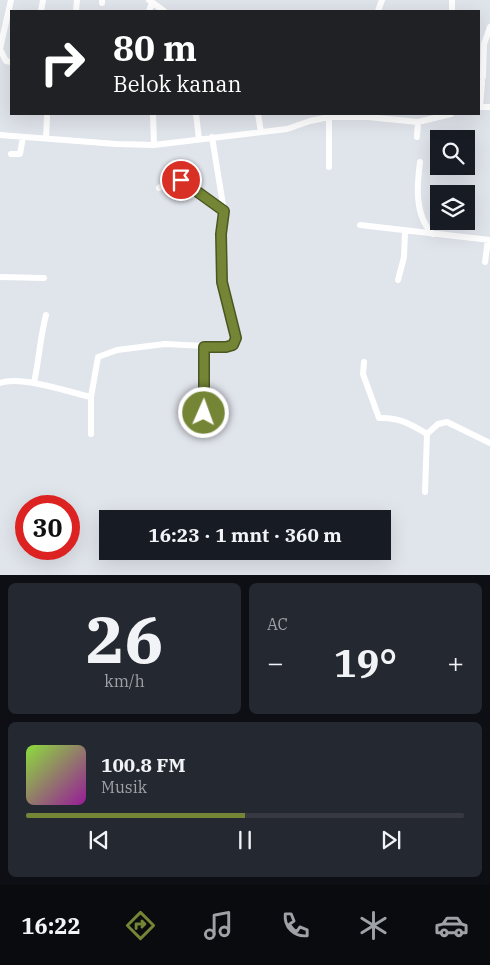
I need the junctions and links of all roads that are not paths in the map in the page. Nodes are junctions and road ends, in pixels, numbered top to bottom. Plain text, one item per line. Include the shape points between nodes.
1 (11, 0) edge
2 (150, 1) edge
3 (163, 10) edge
4 (490, 26) edge
5 (1, 42) edge
6 (484, 59) edge
7 (10, 62) edge
8 (480, 107) edge
9 (490, 107) edge
10 (153, 115) edge
11 (196, 115) edge
12 (258, 115) edge
13 (329, 115) edge
14 (447, 115) edge
15 (47, 117) dead end
16 (418, 122) junction
17 (261, 132) junction
18 (0, 135) edge
19 (23, 137) junction
20 (417, 137) dead end
21 (46, 138) junction
22 (212, 138) junction
23 (199, 140) junction
24 (154, 145) junction
25 (11, 154) dead end
26 (420, 162) dead end
27 (329, 167) dead end
28 (159, 188) dead end
29 (224, 211) junction
30 (360, 225) dead end
31 (405, 231) junction
32 (433, 234) junction
33 (489, 240) edge
34 (485, 262) dead end
35 (0, 277) edge
36 (44, 278) dead end
37 (398, 280) dead end
38 (46, 315) dead end
39 (204, 347) junction
40 (364, 362) dead end
41 (34, 382) junction
42 (0, 383) edge
43 (91, 397) junction
44 (204, 413) dead end
45 (90, 434) dead end
46 (427, 434) junction
47 (490, 442) edge
48 (425, 492) dead end

1 - 5 street
2 - 3 street
4 - 6 street via 484,44
5 - 7 street via 3,58
6 - 8 street
8 - 9 street
10 - 24 street
11 - 23 street
12 - 17 street
13 - 16 street
13 - 17 street via 288,129
13 - 27 street
14 - 16 street
15 - 21 street
16 - 20 street
17 - 22 street
18 - 19 street
19 - 21 street
19 - 25 street via 20,154
21 - 24 street
22 - 23 street
22 - 29 street
23 - 24 street
26 - 32 street via 418,199 424,226
28 - 29 street via 171,180 181,180
29 - 39 street via 222,282 236,338 233,345 226,347
30 - 31 street
31 - 32 street
31 - 37 street via 404,256
32 - 33 street
33 - 34 street
35 - 36 street
38 - 41 street
39 - 43 street via 165,344 117,350 98,357
39 - 44 street
40 - 46 street via 363,374 379,418 406,421
41 - 42 street
41 - 43 street
43 - 45 street
46 - 47 street via 438,424 447,422
46 - 48 street

